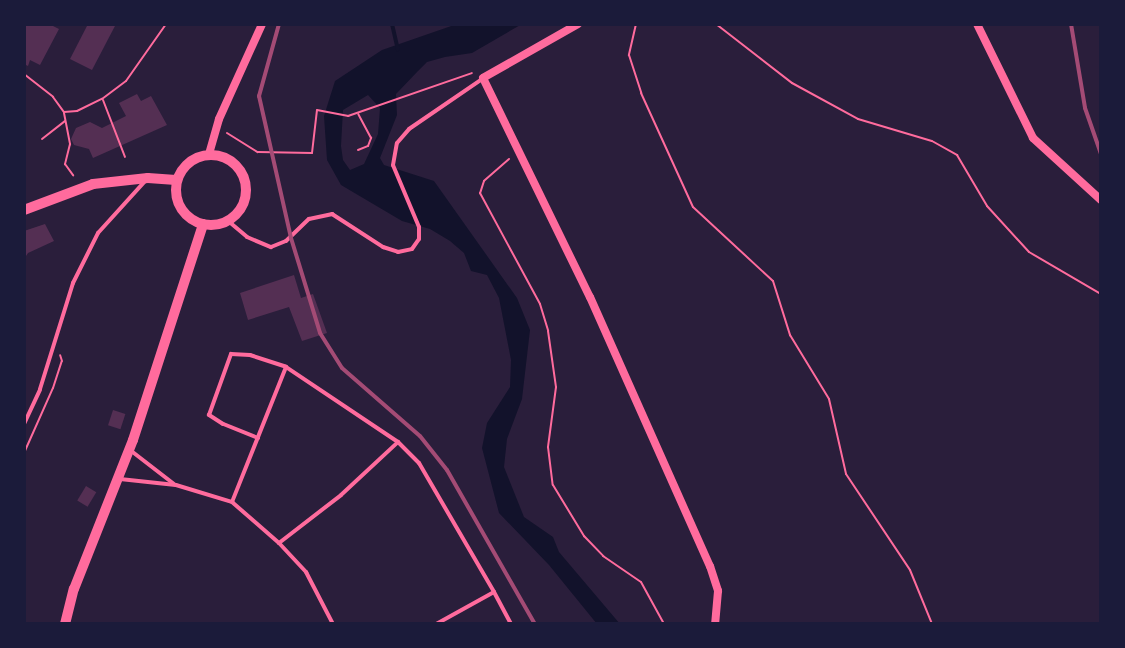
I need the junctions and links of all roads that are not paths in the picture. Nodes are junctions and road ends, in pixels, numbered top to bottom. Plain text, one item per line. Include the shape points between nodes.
1 (262, 24) edge
2 (578, 24) edge
3 (977, 24) edge
4 (479, 81) junction
5 (209, 154) junction
6 (148, 178) junction
7 (176, 180) junction
8 (1101, 200) edge
9 (24, 210) edge
10 (227, 220) junction
11 (203, 224) junction
12 (286, 367) junction
13 (24, 424) edge
14 (258, 438) junction
15 (398, 442) junction
16 (130, 450) junction
17 (118, 479) junction
18 (176, 485) junction
19 (232, 502) junction
20 (279, 543) junction
21 (494, 592) junction
22 (65, 624) edge
23 (333, 624) edge
24 (436, 624) edge
25 (511, 624) edge
26 (715, 624) edge

1 - 5 street
2 - 4 street
3 - 8 street via 1033,138
4 - 10 lane via 397,143 393,165 419,227 412,249 383,247 332,214 309,219 291,238 271,247 247,237
4 - 26 street via 590,297 710,566 718,591
5 - 7 street via 191,160
5 - 10 street via 232,162 243,176 243,204
6 - 7 street
6 - 9 street via 93,184
6 - 13 lane via 98,233 73,283
7 - 11 street via 184,213
10 - 11 street
11 - 16 street
12 - 14 lane
12 - 14 lane via 231,354 209,415
12 - 15 lane
14 - 19 lane
15 - 20 lane
15 - 21 lane via 419,463
16 - 17 street
16 - 18 lane
17 - 18 lane
17 - 22 street
18 - 19 lane
19 - 20 lane
20 - 23 lane via 306,572
21 - 24 lane
21 - 25 lane

